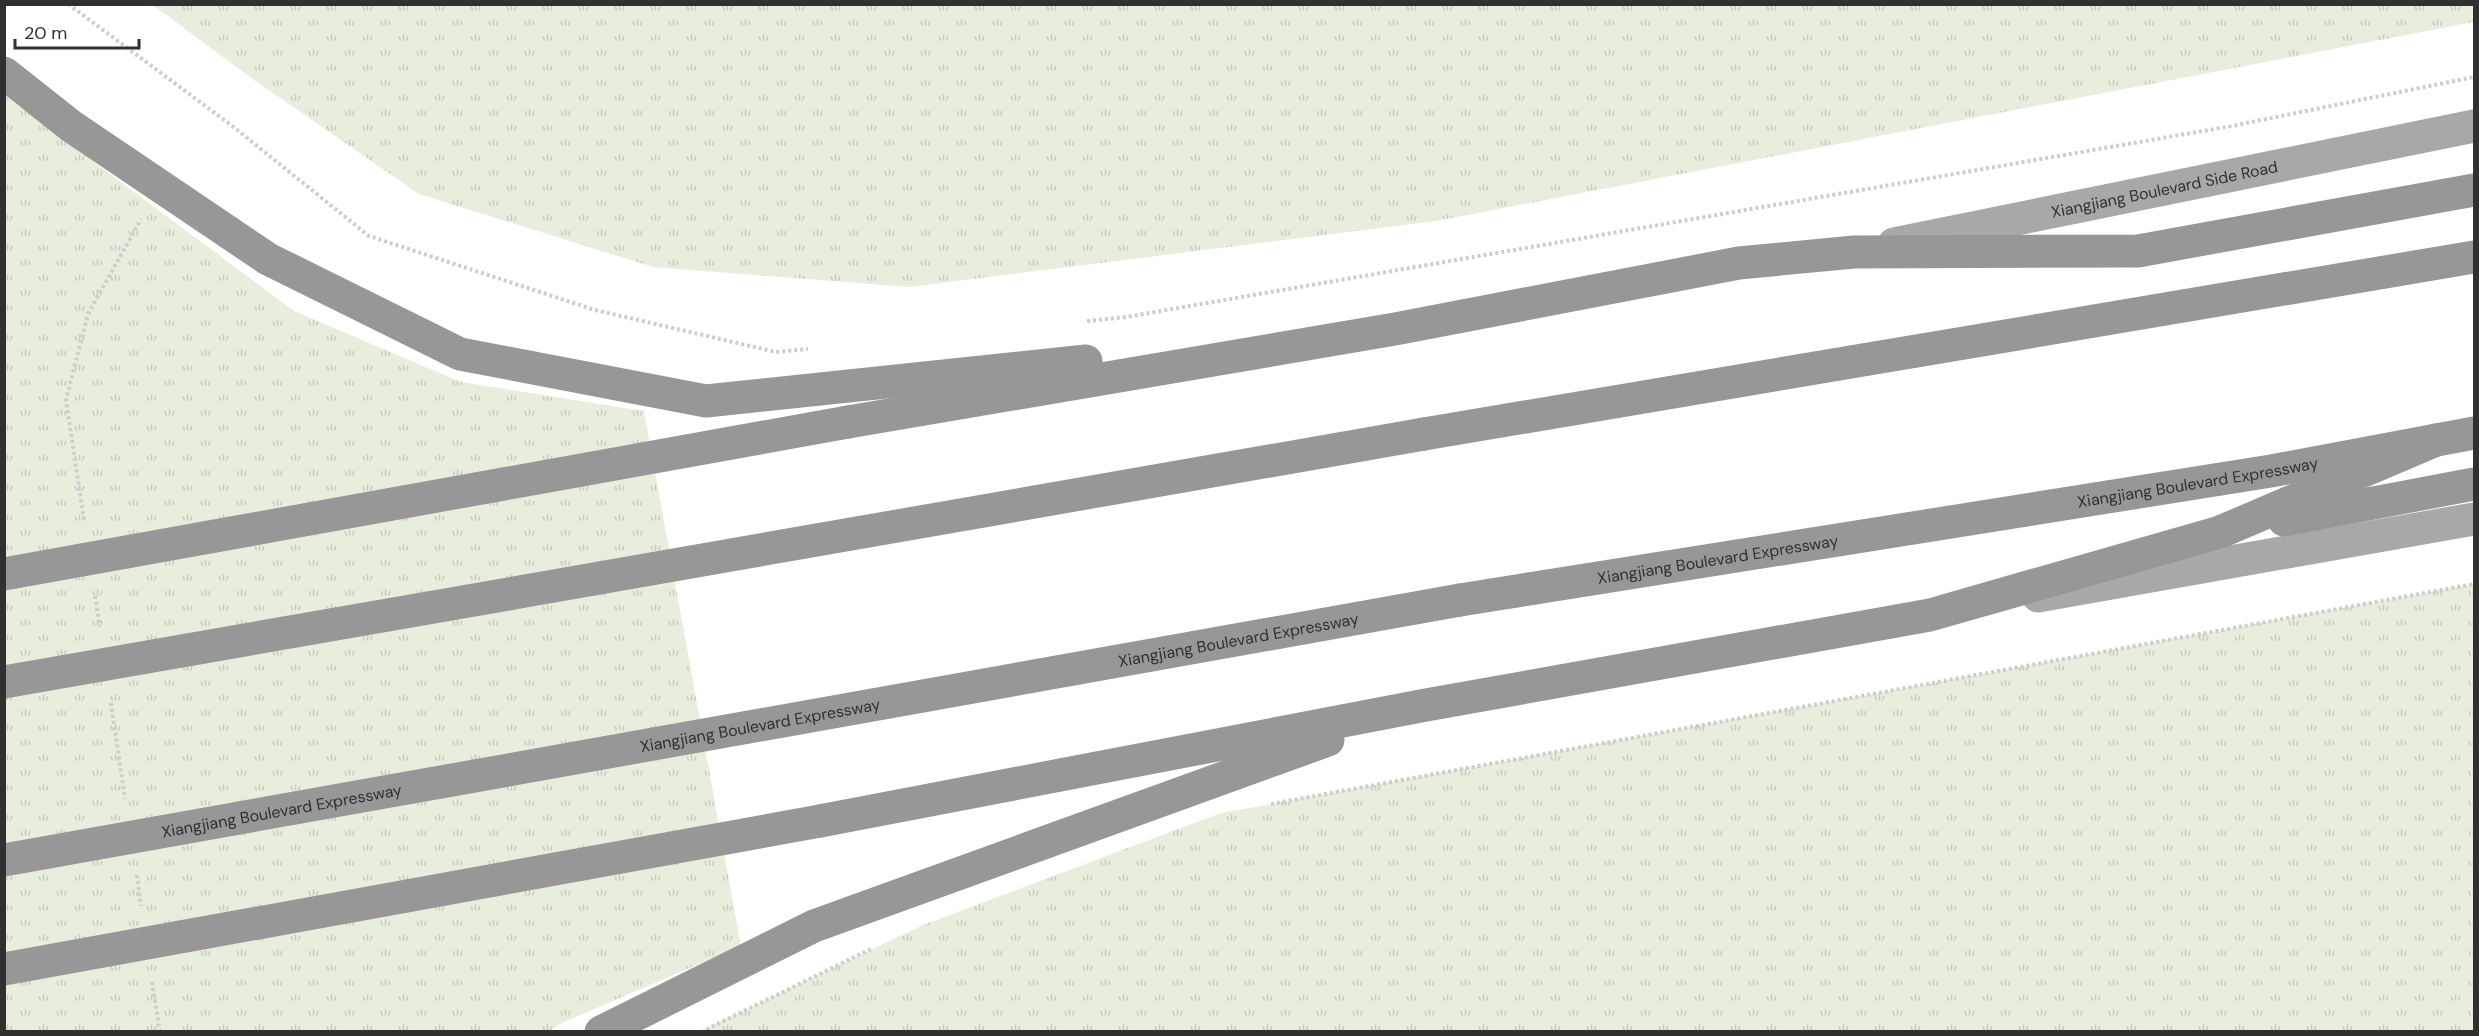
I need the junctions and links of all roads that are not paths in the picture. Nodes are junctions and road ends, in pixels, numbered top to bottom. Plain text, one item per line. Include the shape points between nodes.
1 (4, 73) edge
2 (2475, 126) edge
3 (2475, 190) edge
4 (1854, 252) junction
5 (2475, 257) edge
6 (1395, 329) junction
7 (2475, 433) edge
8 (2436, 440) junction
9 (2475, 484) edge
10 (2475, 519) edge
11 (2220, 532) junction
12 (4, 574) edge
13 (1930, 615) junction
14 (4, 682) edge
15 (1425, 705) junction
16 (4, 860) edge
17 (4, 969) edge
18 (601, 1032) edge

1 - 6 highway via 71,126 268,259 460,354 706,401
2 - 4 main road, Xiangjiang Boulevard Side Road
3 - 4 highway via 2138,251
4 - 6 highway via 1738,262
5 - 14 highway, bridge
6 - 12 highway, bridge via 848,422
7 - 8 highway, Xiangjiang Boulevard Expressway
8 - 11 highway
8 - 16 highway, Xiangjiang Boulevard Expressway, bridge via 2259,473 1460,600
9 - 11 highway
10 - 13 main road
11 - 13 highway
13 - 15 highway
15 - 17 highway, bridge via 820,821
15 - 18 highway via 814,926

